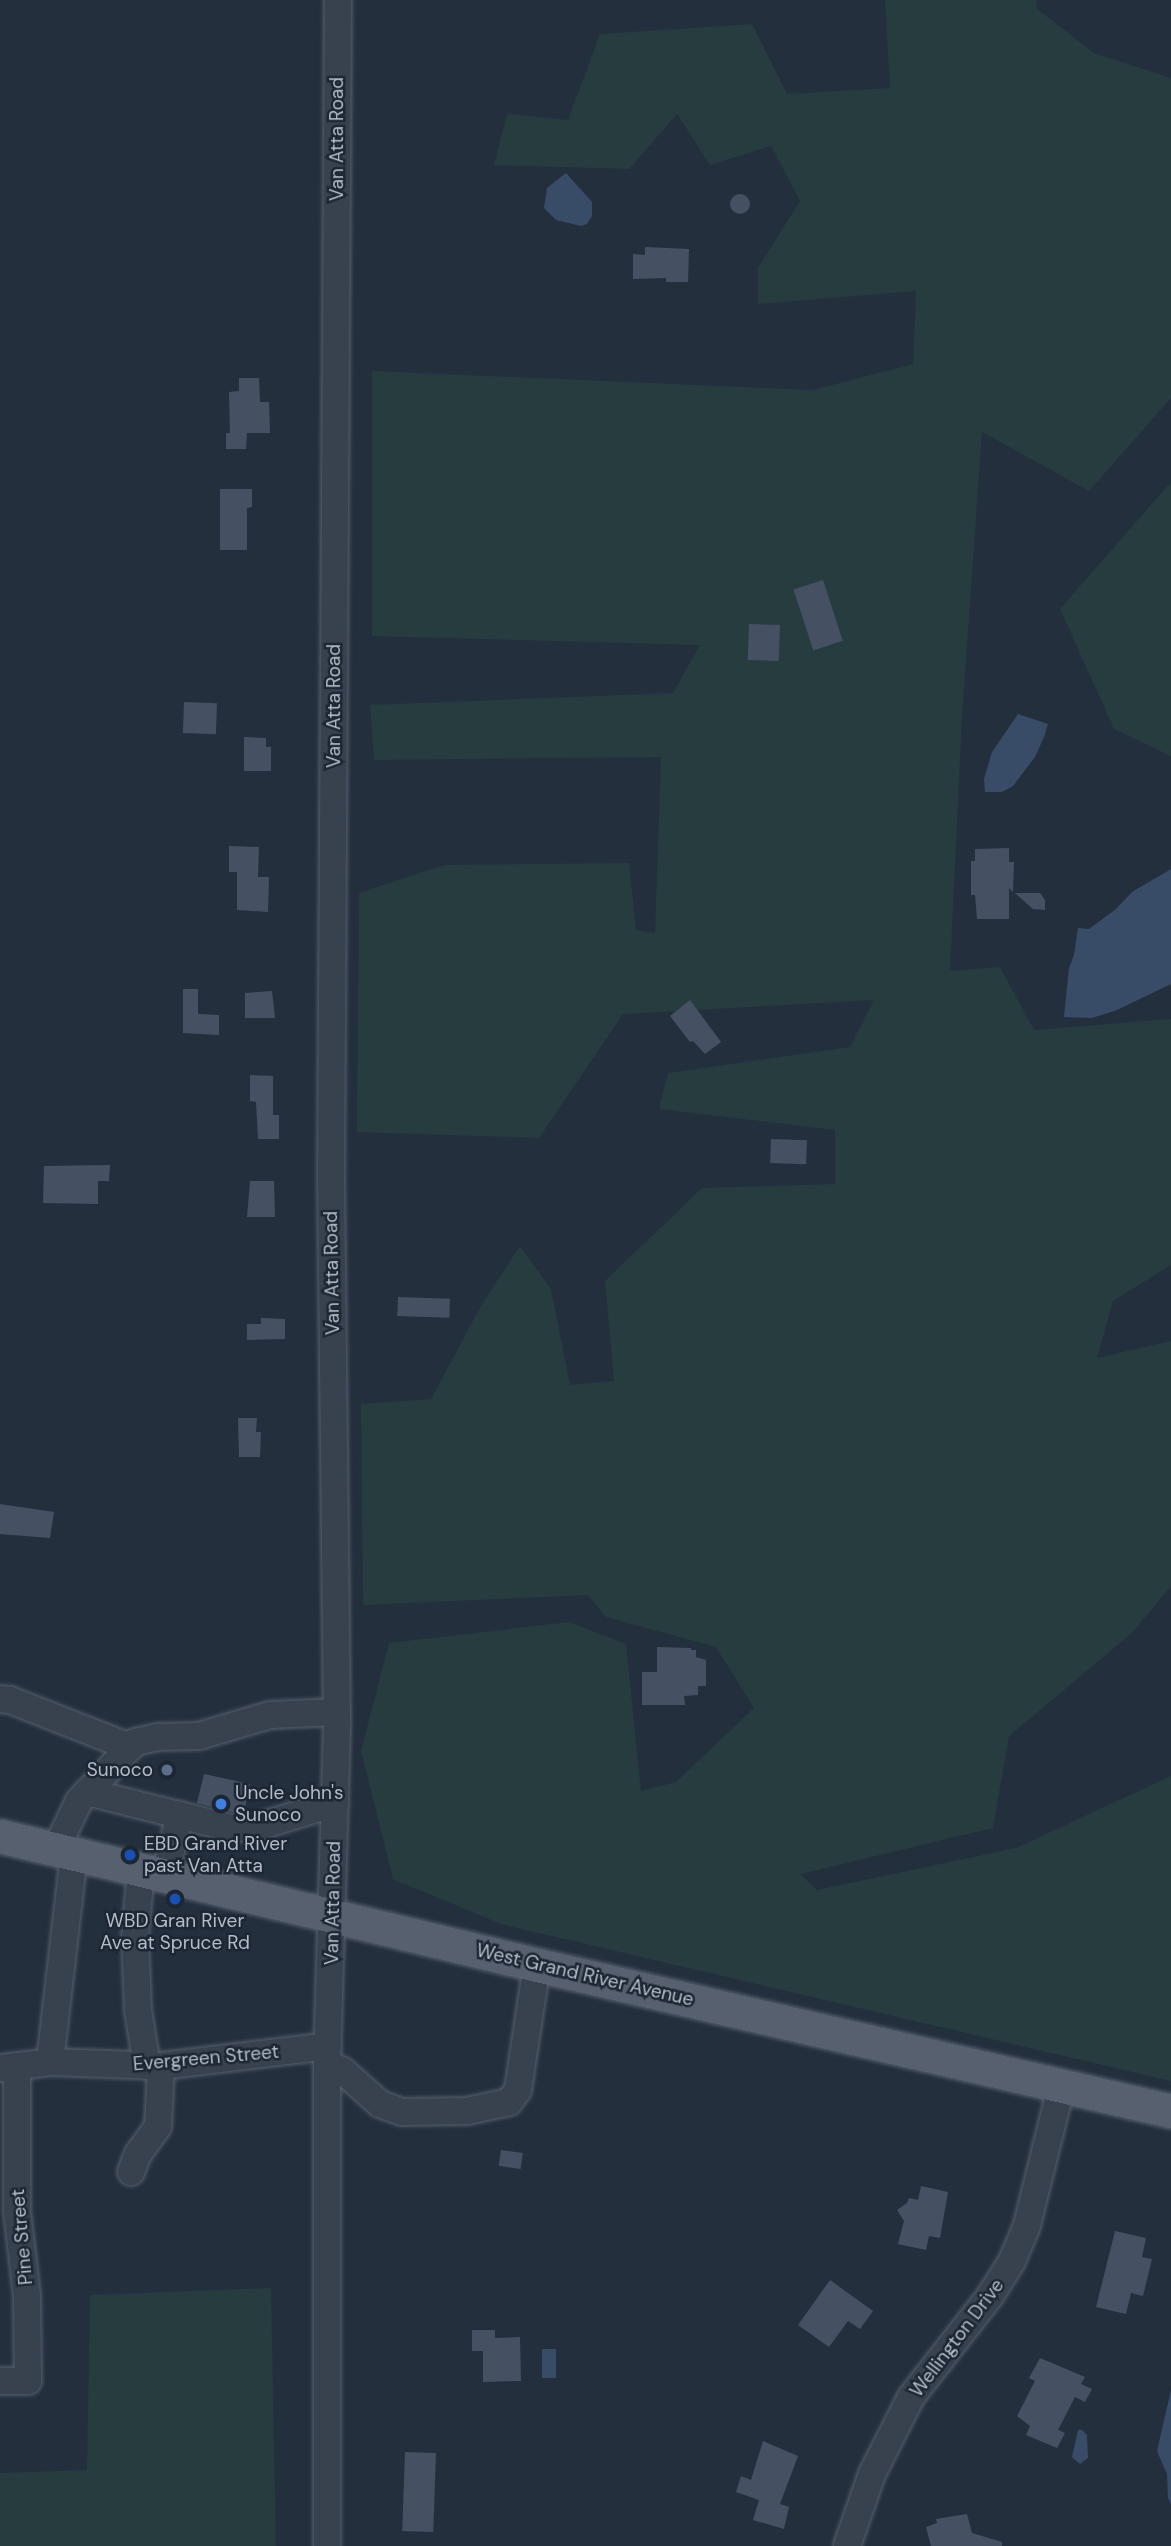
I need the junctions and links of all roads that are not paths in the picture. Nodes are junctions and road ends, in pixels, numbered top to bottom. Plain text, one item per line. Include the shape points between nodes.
1 (338, 0) edge
2 (0, 1699) edge
3 (337, 1712) junction
4 (130, 1747) junction
5 (87, 1792) junction
6 (335, 1803) junction
7 (180, 1815) junction
8 (0, 1836) edge
9 (65, 1851) junction
10 (153, 1872) junction
11 (333, 1915) junction
12 (537, 1965) junction
13 (328, 2054) junction
14 (50, 2062) junction
15 (154, 2066) junction
16 (8, 2067) edge
17 (1062, 2084) junction
18 (1171, 2110) edge
19 (131, 2172) dead end
20 (9, 2213) edge
21 (0, 2381) edge
22 (327, 2546) edge
23 (848, 2546) edge

1 - 3 street, Van Atta Road via 331,1178
2 - 4 street
3 - 4 street via 270,1715 199,1736 158,1737
3 - 6 street, Van Atta Road
4 - 5 street
5 - 7 street
5 - 9 street via 79,1801
6 - 7 street via 257,1827 231,1828
6 - 11 street, Van Atta Road
7 - 10 street
8 - 9 main road, West Grand River Avenue
9 - 10 main road, West Grand River Avenue
9 - 14 street
10 - 11 main road, West Grand River Avenue
10 - 15 street via 135,1937 138,2010
11 - 12 main road, West Grand River Avenue
11 - 13 street, Van Atta Road
12 - 13 street via 518,2090 509,2102 467,2111 402,2112 380,2104
12 - 17 main road, West Grand River Avenue
13 - 15 street, Evergreen Street
13 - 22 street, Van Atta Road
14 - 15 street, Evergreen Street
14 - 16 street, Evergreen Street
15 - 19 street via 158,2126
16 - 20 street, Pine Street
17 - 18 main road, West Grand River Avenue
17 - 23 street, Wellington Drive via 1027,2225 1012,2261 911,2397 872,2473
20 - 21 street, Pine Street via 27,2296 28,2381

